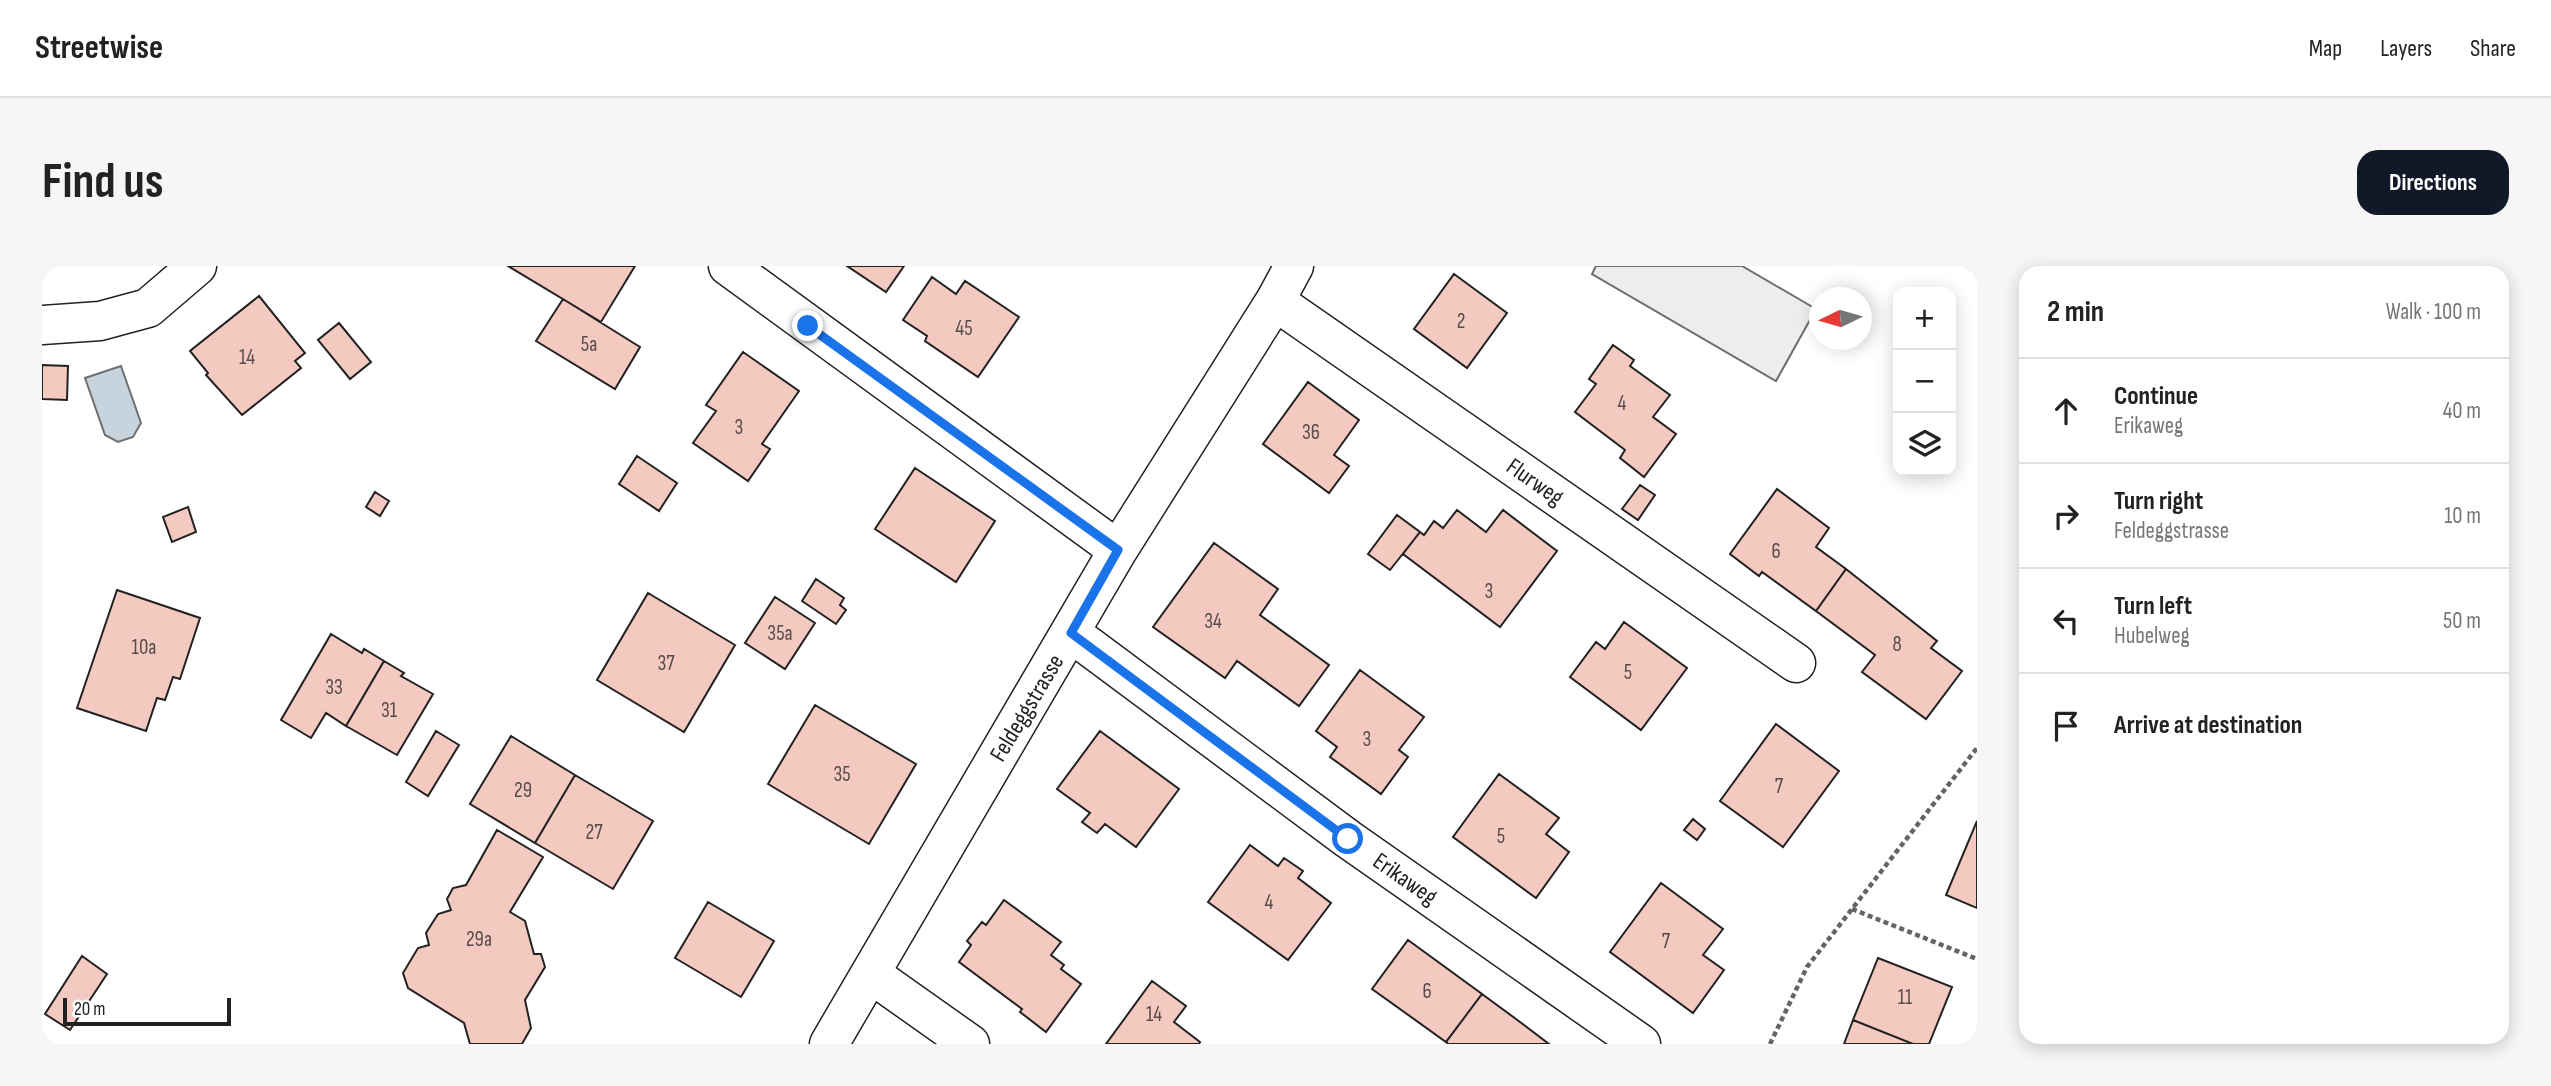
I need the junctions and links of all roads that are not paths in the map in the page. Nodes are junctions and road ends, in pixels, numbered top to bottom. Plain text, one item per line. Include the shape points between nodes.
1 (197, 266) edge
2 (728, 266) edge
3 (1294, 266) edge
4 (1275, 301) junction
5 (42, 324) edge
6 (1118, 550) junction
7 (1071, 633) junction
8 (1796, 663) dead end
9 (871, 974) junction
10 (829, 1044) edge
11 (970, 1044) edge
12 (1641, 1044) edge

1 - 5 street via 148,309 100,321
2 - 6 street
3 - 4 street, Feldeggstrasse
4 - 6 street, Feldeggstrasse
4 - 8 street, Flurweg
6 - 7 street, Feldeggstrasse
7 - 9 street, Feldeggstrasse
7 - 12 street, Erikaweg via 1348,839
9 - 10 street, Feldeggstrasse
9 - 11 street

